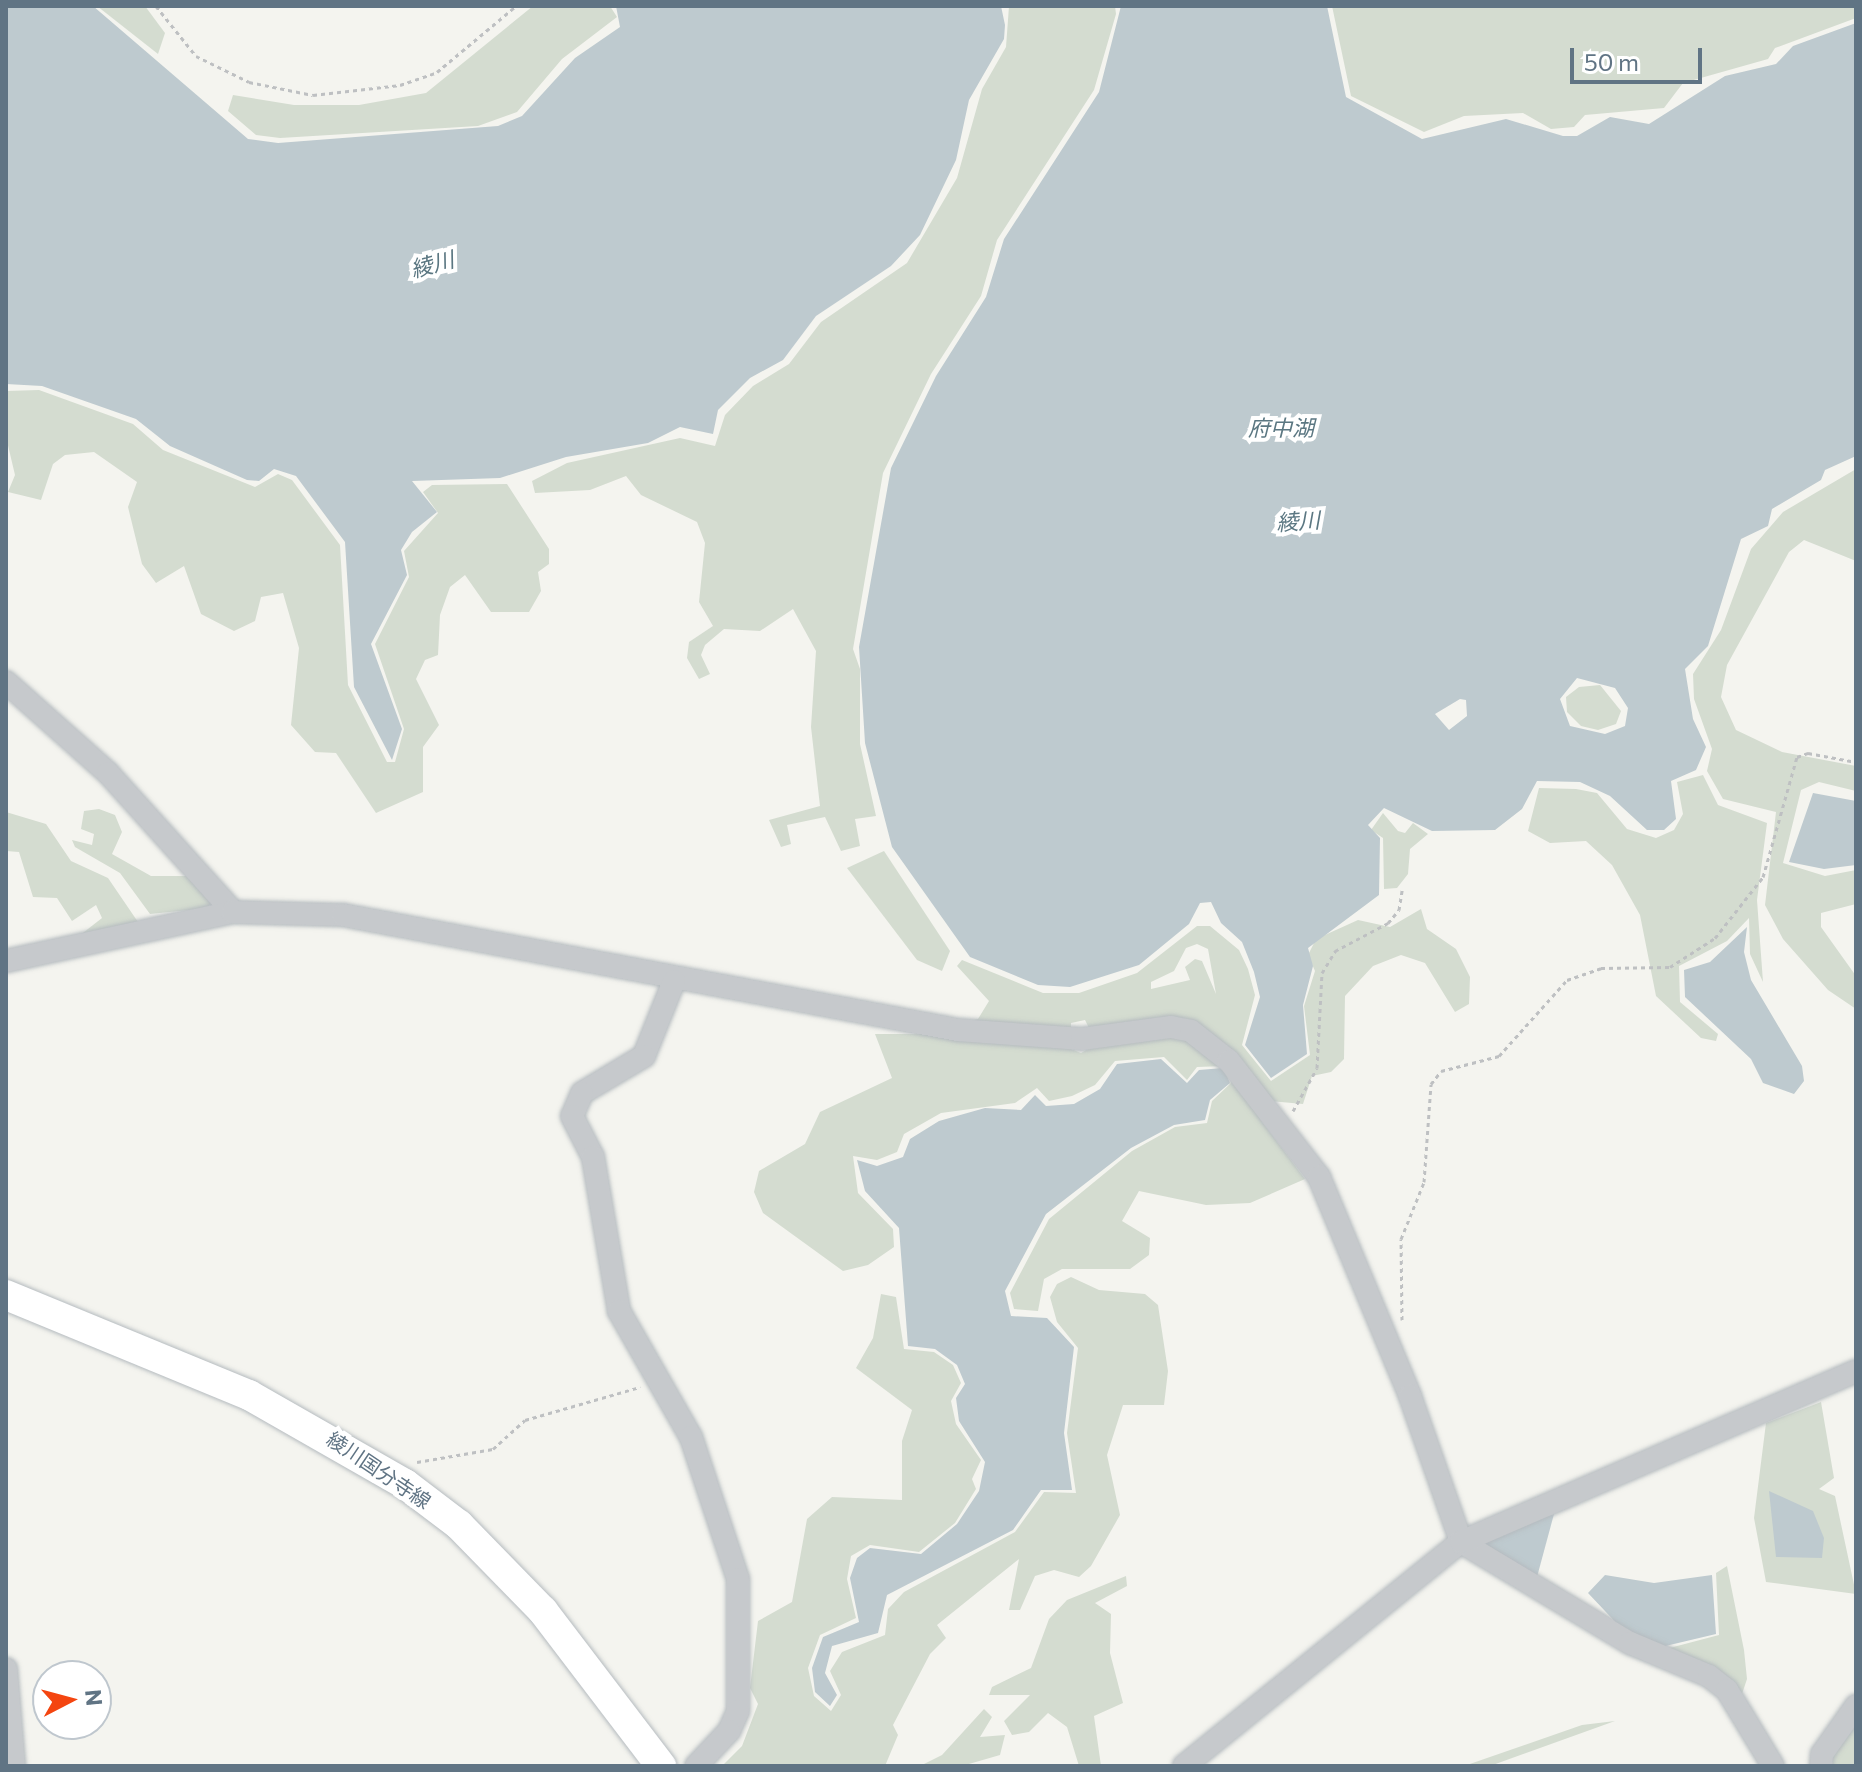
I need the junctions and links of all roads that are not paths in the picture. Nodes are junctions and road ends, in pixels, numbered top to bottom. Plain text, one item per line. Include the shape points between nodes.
1 (6, 682) edge
2 (233, 912) junction
3 (6, 961) edge
4 (674, 981) junction
5 (6, 1295) edge
6 (1856, 1371) edge
7 (1461, 1542) junction
8 (6, 1669) edge
9 (1856, 1706) edge
10 (14, 1766) edge
11 (661, 1766) edge
12 (696, 1766) edge
13 (1184, 1766) edge
14 (1773, 1766) edge
15 (1821, 1766) edge

1 - 2 street via 108,773
2 - 3 street
2 - 4 street via 343,915
4 - 7 street via 1029,1037 1191,1031 1229,1061 1319,1177 1410,1396
4 - 12 street via 644,1056 582,1093 572,1116 593,1157 619,1311 691,1437 742,1600 738,1711 729,1731
5 - 11 main road, 綾川国分寺線 via 249,1395 393,1476 459,1525 543,1611
6 - 7 street
7 - 13 street
7 - 14 street via 1630,1643 1709,1676 1727,1690
8 - 10 street
9 - 15 street via 1822,1754

